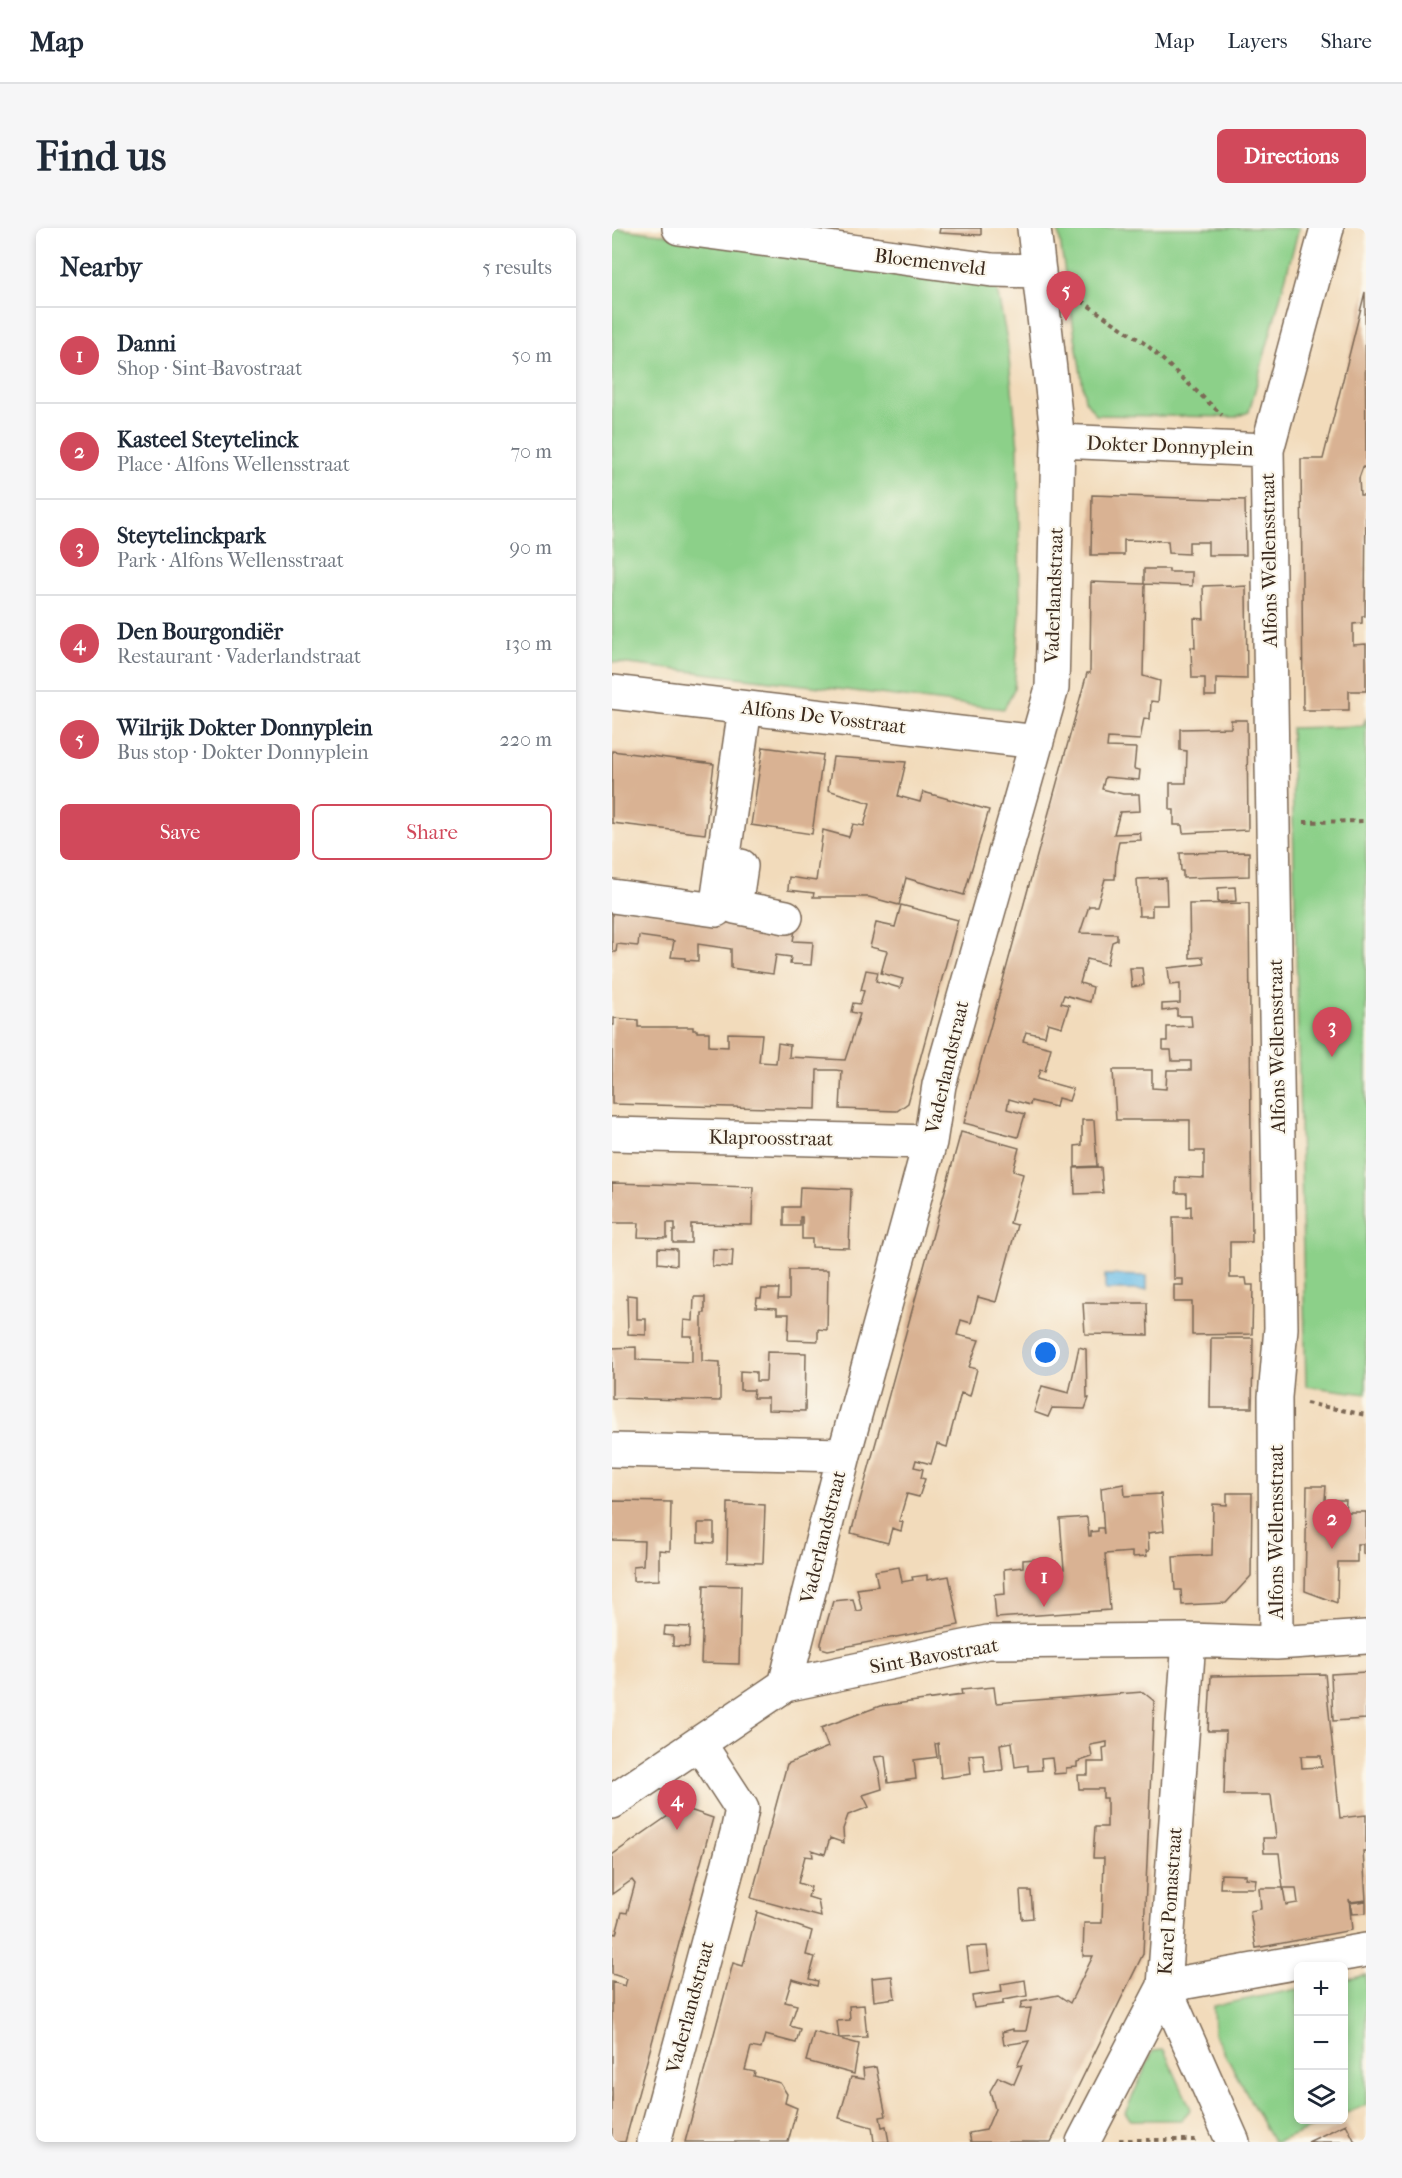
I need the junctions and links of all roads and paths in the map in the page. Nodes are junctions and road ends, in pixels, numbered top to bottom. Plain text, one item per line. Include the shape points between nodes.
1 (679, 228) edge
2 (1034, 228) edge
3 (1327, 228) edge
4 (1039, 271) junction
5 (1058, 441) junction
6 (1262, 449) junction
7 (612, 693) edge
8 (754, 709) junction
9 (1037, 742) junction
10 (1366, 820) edge
11 (1273, 823) junction
12 (612, 896) edge
13 (786, 916) dead end
14 (612, 1134) edge
15 (930, 1142) junction
16 (1275, 1398) junction
17 (1366, 1415) edge
18 (612, 1450) edge
19 (844, 1455) junction
20 (1366, 1637) edge
21 (1189, 1640) junction
22 (1276, 1643) junction
23 (785, 1686) junction
24 (699, 1743) junction
25 (612, 1803) edge
26 (1366, 1950) edge
27 (1164, 1986) junction
28 (1231, 2137) edge
29 (1117, 2139) dead end
30 (654, 2142) edge
31 (1083, 2142) edge

1 - 4 street, Bloemenveld via 992,270
2 - 4 street, Dokter Donnyplein
3 - 6 street, Dokter Donnyplein
4 - 5 street, Dokter Donnyplein
4 - 6 path via 1147,345
5 - 6 street, Dokter Donnyplein
5 - 9 street, Vaderlandstraat via 1052,688
6 - 11 street, Alfons Wellensstraat
7 - 8 street, Alfons De Vosstraat
8 - 9 street, Alfons De Vosstraat
8 - 12 street via 716,910
8 - 13 street via 735,907
9 - 15 street, Vaderlandstraat via 939,1085
10 - 11 path
11 - 16 street, Alfons Wellensstraat via 1281,1328
14 - 15 street, Klaproosstraat
15 - 19 street, Vaderlandstraat
16 - 17 path
16 - 22 street, Alfons Wellensstraat
18 - 19 street
19 - 23 street, Vaderlandstraat
20 - 22 street, Sint-Bavostraat
21 - 22 street, Sint-Bavostraat
21 - 23 street, Sint-Bavostraat via 988,1642
21 - 27 street, Karel Pomastraat
23 - 24 street, Sint-Bavostraat
24 - 25 street, Sint-Bavostraat
24 - 30 street, Vaderlandstraat via 742,1809
26 - 27 street
27 - 28 street
27 - 31 street, Karel Pomastraat
28 - 29 path

